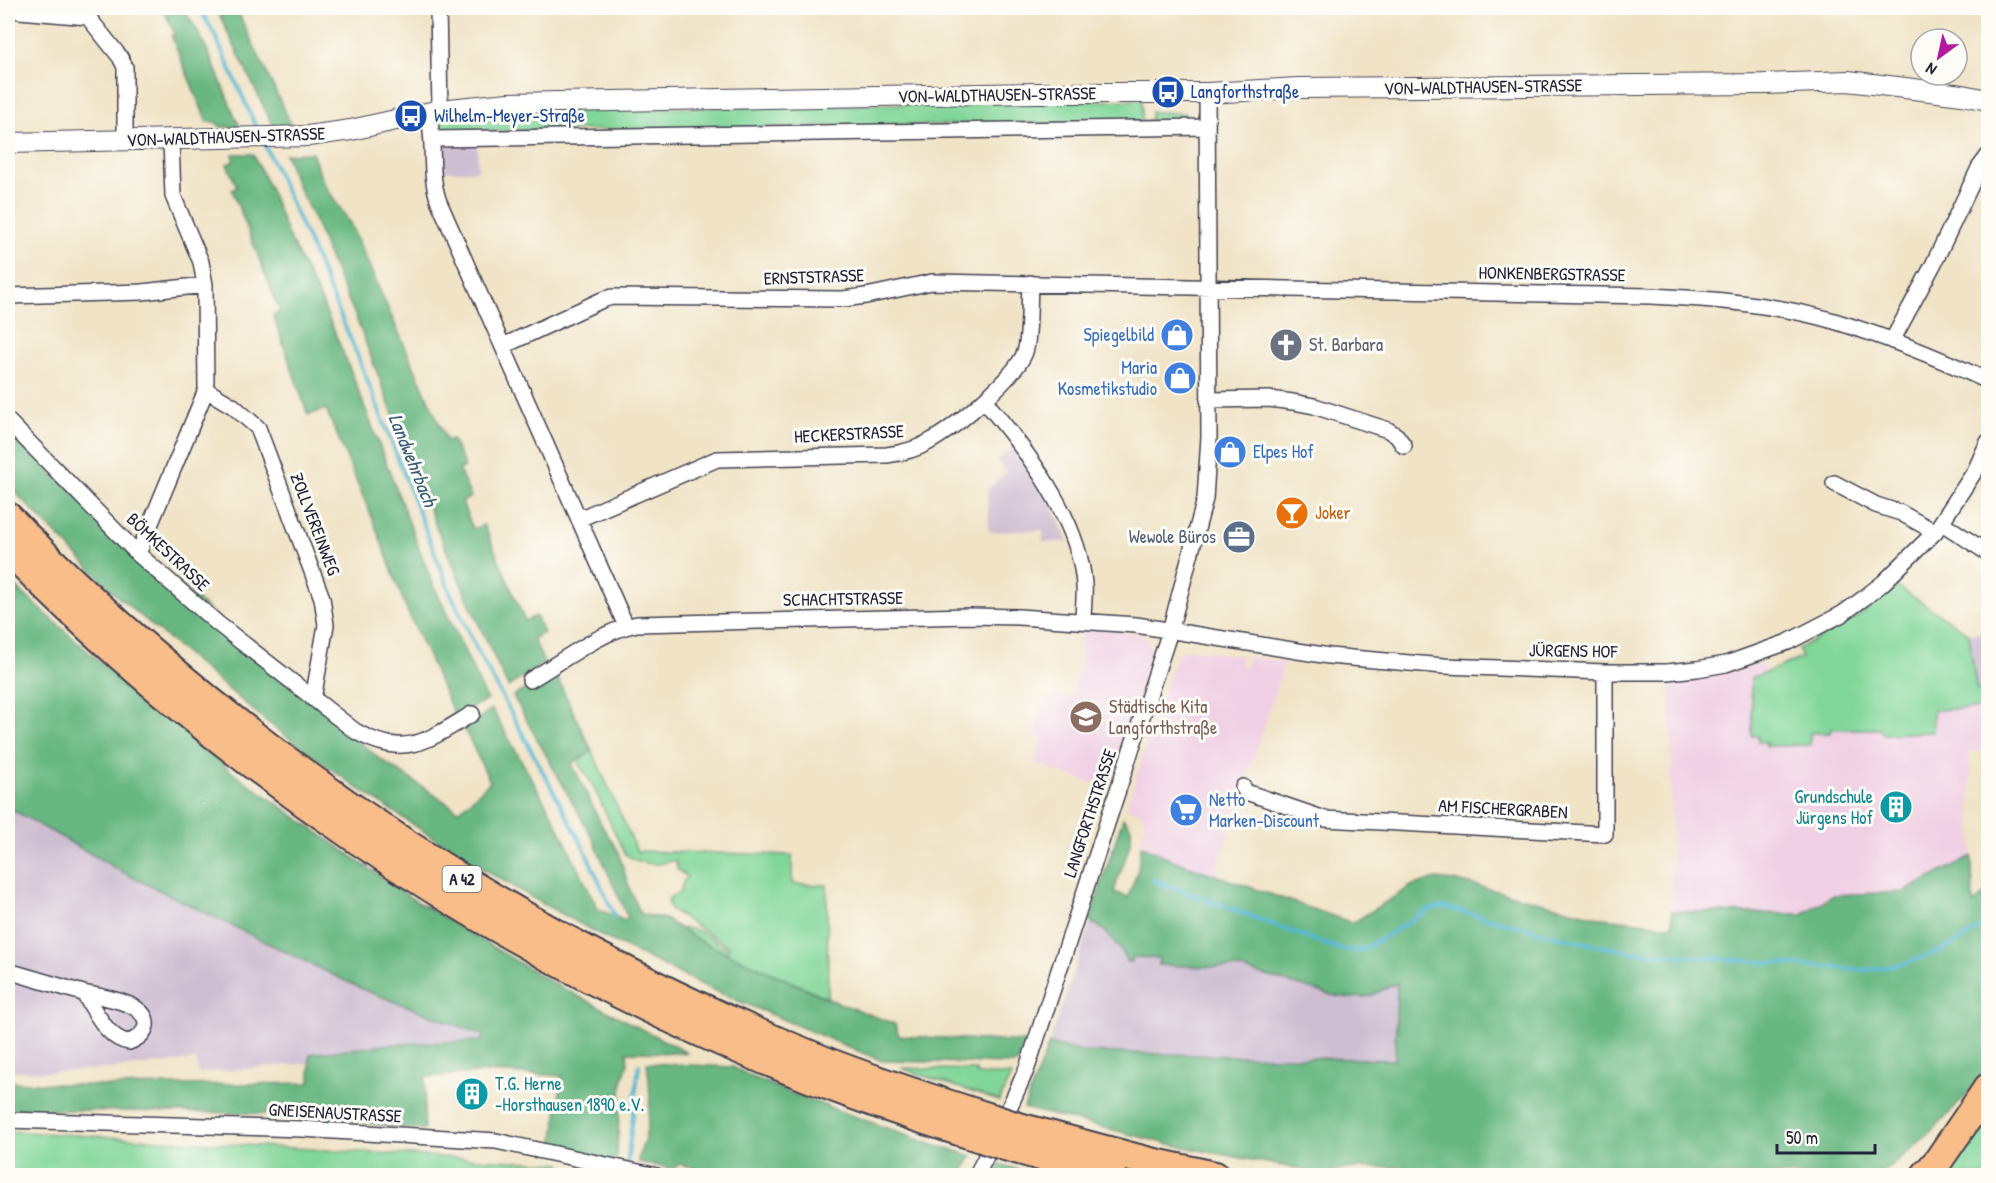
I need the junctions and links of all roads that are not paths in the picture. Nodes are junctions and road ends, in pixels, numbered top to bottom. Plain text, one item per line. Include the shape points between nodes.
1 (438, 8) edge
2 (8, 10) edge
3 (1207, 93) junction
4 (1989, 100) edge
5 (434, 111) junction
6 (1207, 127) junction
7 (433, 138) junction
8 (171, 140) junction
9 (125, 141) junction
10 (8, 143) edge
11 (1989, 156) edge
12 (1030, 283) junction
13 (205, 285) junction
14 (1207, 287) junction
15 (8, 296) edge
16 (1892, 341) junction
17 (503, 346) junction
18 (1989, 381) edge
19 (206, 390) junction
20 (984, 400) junction
21 (1208, 400) junction
22 (8, 422) edge
23 (1989, 442) edge
24 (1404, 446) dead end
25 (1834, 483) dead end
26 (8, 517) edge
27 (579, 519) junction
28 (1938, 528) junction
29 (8, 549) edge
30 (1989, 553) edge
31 (138, 554) junction
32 (1083, 621) junction
33 (626, 626) junction
34 (1170, 631) junction
35 (1605, 672) junction
36 (530, 680) dead end
37 (313, 699) junction
38 (472, 714) dead end
39 (1243, 787) dead end
40 (8, 970) edge
41 (83, 993) dead end
42 (1989, 1088) edge
43 (8, 1120) edge
44 (998, 1132) junction
45 (655, 1175) edge
46 (976, 1176) edge
47 (1112, 1176) edge
48 (1215, 1176) edge
49 (1925, 1176) edge

1 - 5 street
2 - 9 street via 80,15 91,20 125,67
3 - 4 street, VON-WALDTHAUSEN-STRASSE via 1298,88 1848,81
3 - 5 street, VON-WALDTHAUSEN-STRASSE via 520,103
3 - 6 street, LANGFORTHSTRASSE
5 - 7 street
5 - 8 street, VON-WALDTHAUSEN-STRASSE via 329,134
6 - 7 street, VON-WALDTHAUSEN-STRASSE
6 - 14 street, LANGFORTHSTRASSE
7 - 17 street via 436,194
8 - 9 street, VON-WALDTHAUSEN-STRASSE
8 - 13 street via 173,196 201,262
9 - 10 street, VON-WALDTHAUSEN-STRASSE
11 - 16 street via 1979,168
12 - 14 street, ERNSTSTRASSE
12 - 17 street, ERNSTSTRASSE via 932,282 843,299 623,296 602,300
12 - 20 street, HECKERSTRASSE via 1024,355 1011,375
13 - 15 street via 142,292
13 - 19 street
14 - 16 street, HONKENBERGSTRASSE via 1709,299 1833,321
14 - 21 street, LANGFORTHSTRASSE
16 - 18 street, HONKENBERGSTRASSE
17 - 27 street
19 - 31 street
19 - 37 street, ZOLLVEREINWEG via 233,406 258,428 322,598 326,625
20 - 27 street, HECKERSTRASSE via 940,436 915,449 887,455 717,459
20 - 32 street via 1036,465 1065,520 1084,583
21 - 24 street via 1269,399 1314,406 1388,430
21 - 34 street, LANGFORTHSTRASSE via 1204,499
22 - 31 street, BÖMKESTRASSE
23 - 28 street, JÜRGENS HOF
25 - 28 street via 1876,505
26 - 44 highway, A 42 via 116,621 243,728 365,817 498,901 626,971 742,1026 913,1093
27 - 33 street
28 - 30 street
28 - 35 street, JÜRGENS HOF via 1864,598 1788,642 1726,664 1697,669
29 - 44 highway, A 42 via 109,646 218,737 349,833 474,913 611,989 750,1054 824,1084
31 - 37 street, BÖMKESTRASSE
32 - 33 street, SCHACHTSTRASSE via 969,616
32 - 34 street, SCHACHTSTRASSE
33 - 36 street, SCHACHTSTRASSE
34 - 35 street, JÜRGENS HOF via 1377,661
34 - 46 street, LANGFORTHSTRASSE via 1027,1068
35 - 39 street, AM FISCHERGRABEN via 1605,834 1325,819 1246,792
37 - 38 street via 355,731 390,746 428,740
40 - 41 street
42 - 49 highway
43 - 45 street, GNEISENAUSTRASSE via 302,1129 496,1141
44 - 47 highway, A 42
44 - 48 highway, A 42

